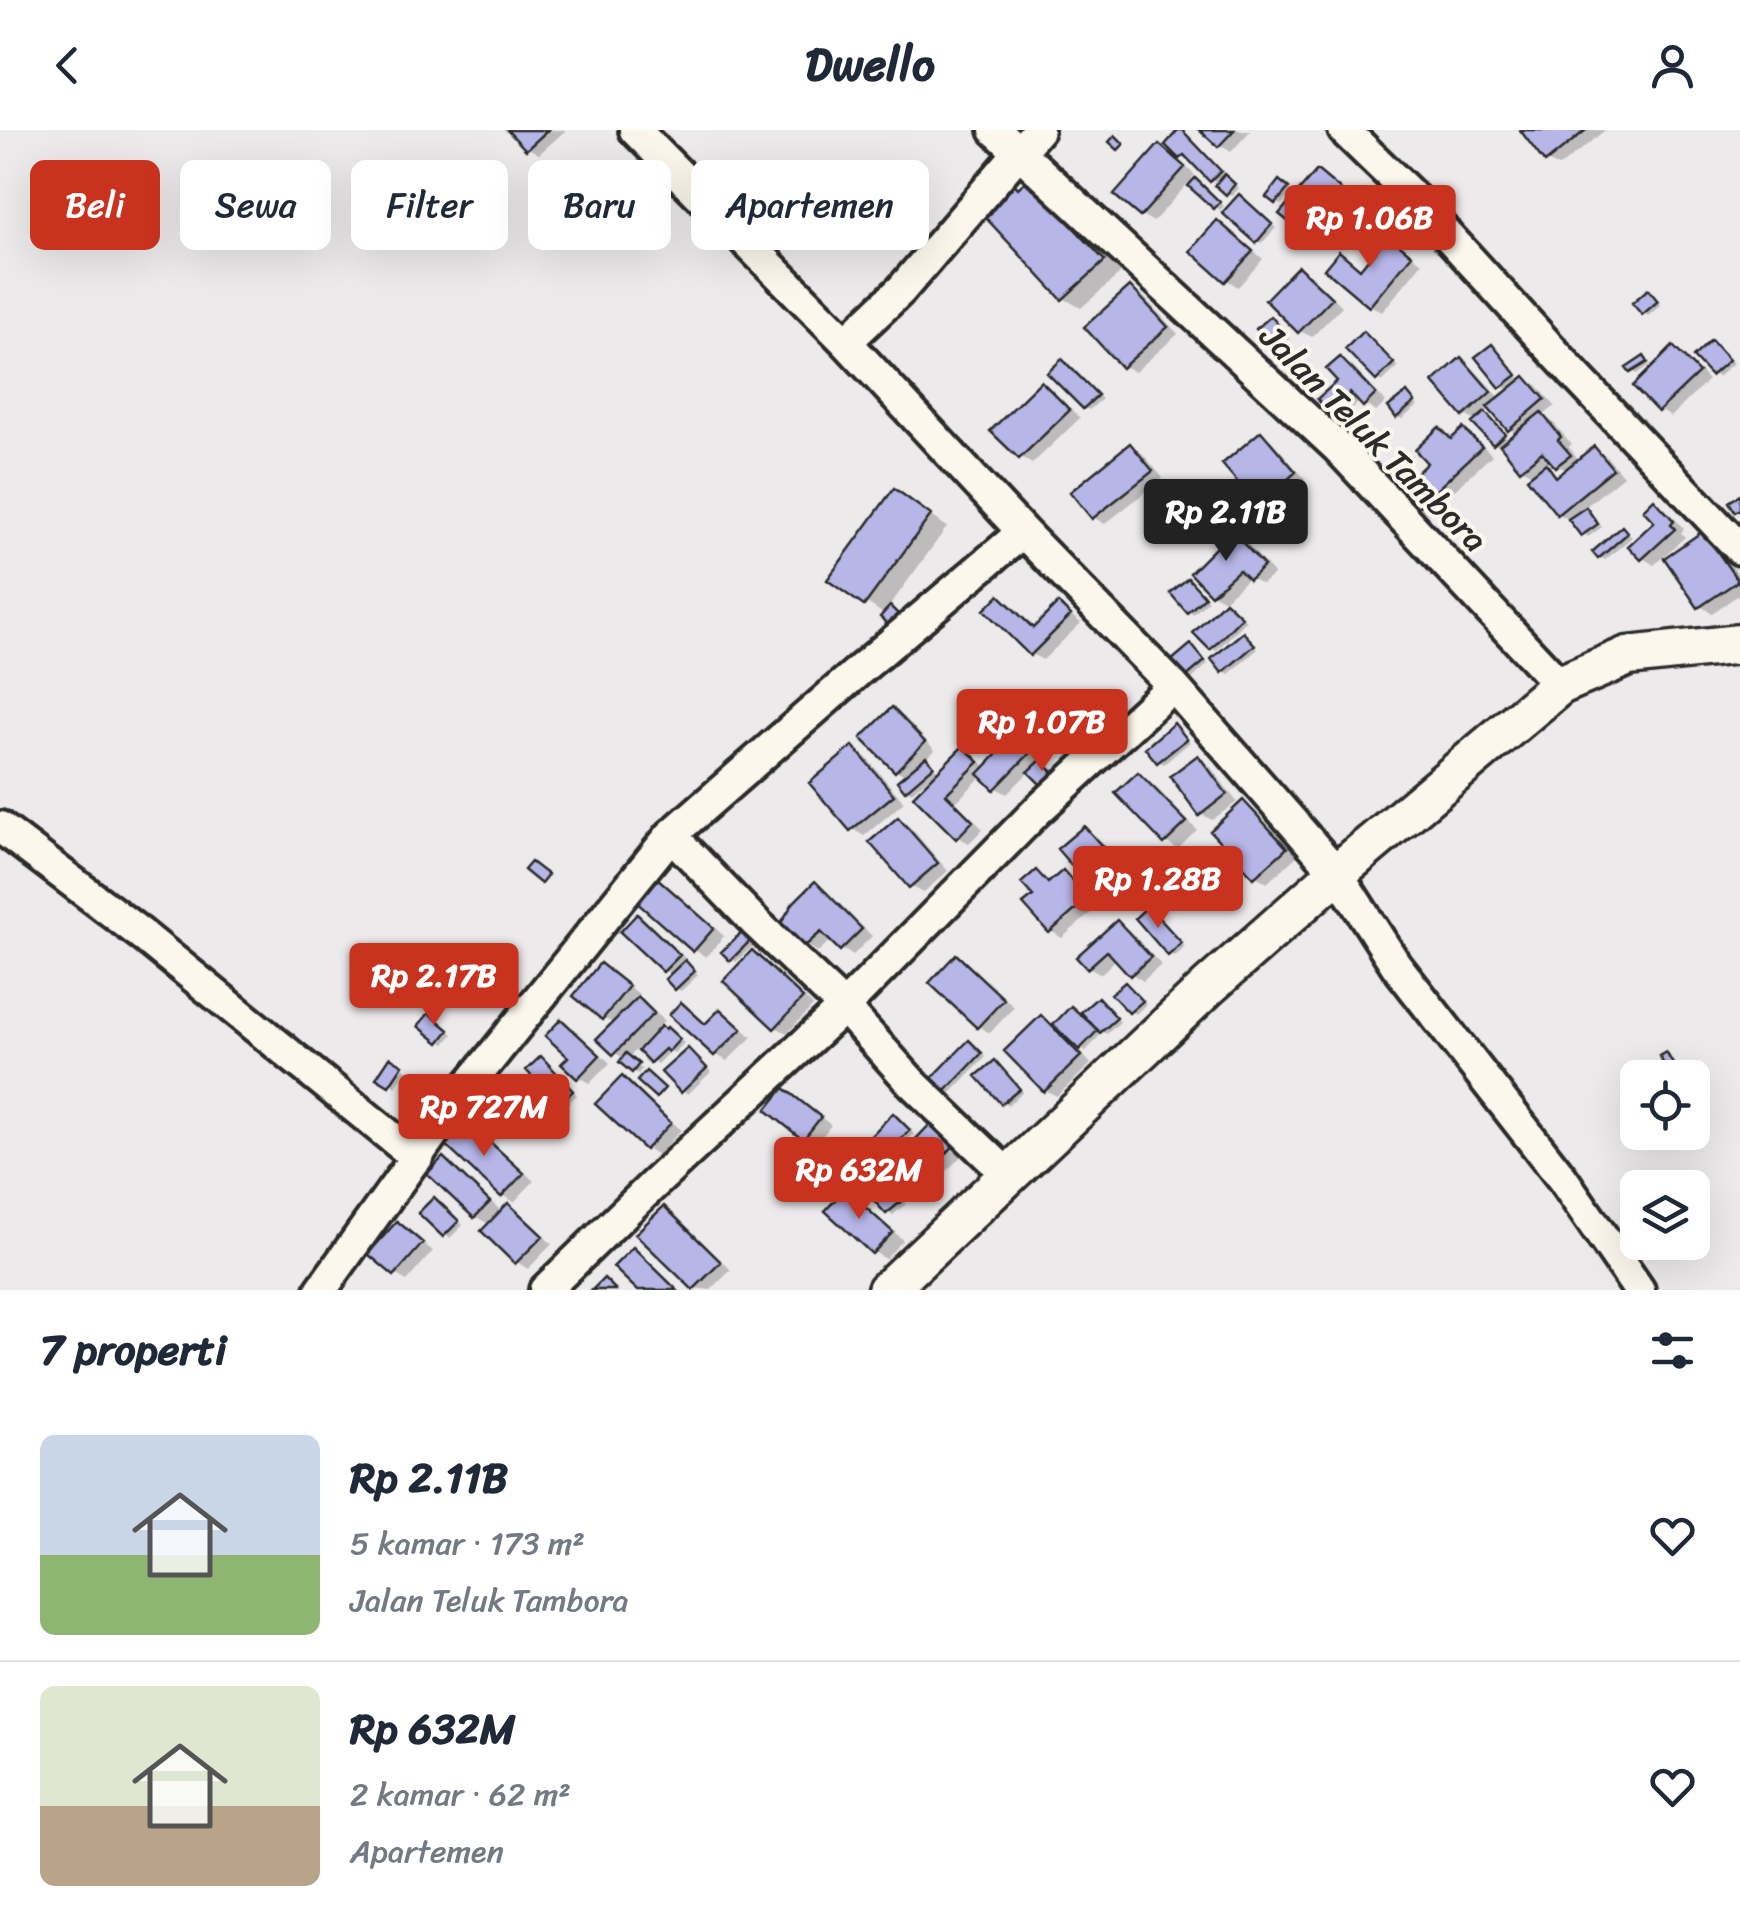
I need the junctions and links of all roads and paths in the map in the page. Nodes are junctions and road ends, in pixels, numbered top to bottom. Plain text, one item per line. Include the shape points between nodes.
1 (635, 130) edge
2 (994, 130) edge
3 (1344, 130) edge
4 (1028, 141) edge
5 (846, 342) junction
6 (1022, 532) junction
7 (1740, 550) edge
8 (1740, 644) edge
9 (1560, 685) junction
10 (1173, 686) junction
11 (0, 828) edge
12 (671, 835) junction
13 (1338, 873) junction
14 (844, 1006) junction
15 (416, 1158) junction
16 (1009, 1176) junction
17 (322, 1290) edge
18 (546, 1290) edge
19 (887, 1290) edge
20 (1639, 1290) edge

1 - 5 street
2 - 4 street, Jalan Teluk Tambora
3 - 7 street
4 - 5 street via 900,290
4 - 9 street, Jalan Teluk Tambora via 1338,446
5 - 6 street
6 - 10 street
6 - 12 street
8 - 9 street via 1628,656
9 - 13 street
10 - 13 street
10 - 14 street via 1037,810
11 - 15 street
12 - 14 street
12 - 15 street
13 - 16 street
13 - 20 street via 1396,964 1562,1178
14 - 16 street
14 - 18 street
15 - 17 street
16 - 19 street

